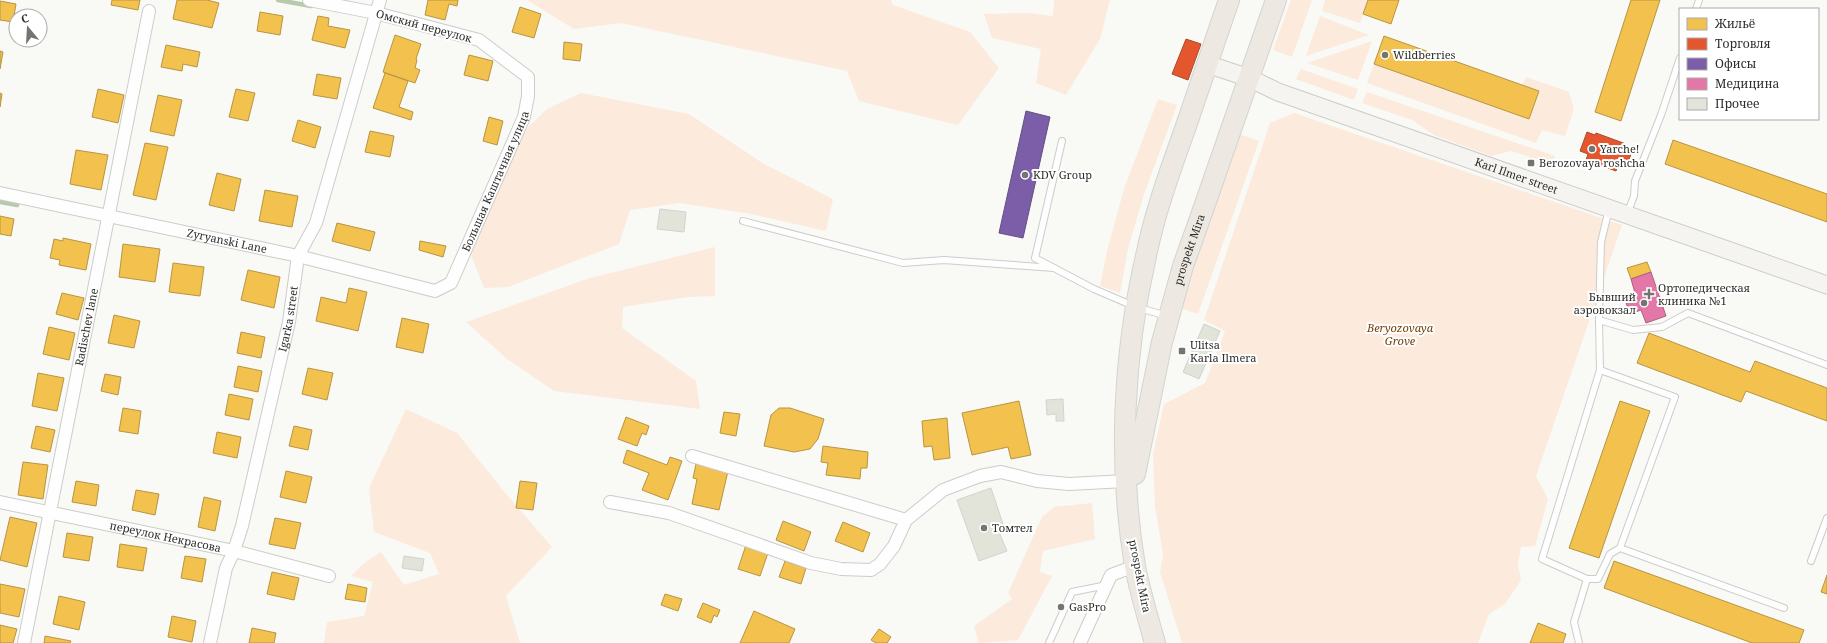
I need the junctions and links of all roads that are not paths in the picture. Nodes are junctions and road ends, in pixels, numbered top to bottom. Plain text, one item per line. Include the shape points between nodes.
1 (309, 0) edge
2 (380, 0) edge
3 (1229, 0) edge
4 (1276, 0) edge
5 (149, 11) dead end
6 (376, 13) junction
7 (1679, 61) edge
8 (1207, 64) junction
9 (528, 77) joint
10 (1249, 78) junction
11 (1062, 141) dead end
12 (0, 193) edge
13 (1609, 208) junction
14 (109, 215) junction
15 (1627, 215) junction
16 (743, 221) dead end
17 (298, 256) junction
18 (1054, 268) junction
19 (451, 283) joint
20 (1827, 285) edge
21 (1136, 307) junction
22 (1169, 316) junction
23 (1599, 320) junction
24 (1827, 364) edge
25 (1600, 370) junction
26 (692, 456) dead end
27 (1126, 481) junction
28 (0, 502) edge
29 (610, 502) dead end
30 (1128, 508) junction
31 (51, 512) junction
32 (1827, 518) edge
33 (906, 520) junction
34 (1620, 548) junction
35 (234, 551) junction
36 (1811, 562) dead end
37 (1135, 566) junction
38 (329, 576) dead end
39 (1587, 579) junction
40 (1107, 586) junction
41 (1784, 608) dead end
42 (24, 643) edge
43 (210, 643) edge
44 (1049, 643) edge
45 (1080, 643) edge
46 (1156, 643) edge
47 (1579, 643) edge

1 - 6 street, Омский переулок
2 - 6 street, Igarka street
3 - 8 main road, prospekt Mira
4 - 10 main road, prospekt Mira
5 - 14 street, Radischev lane
6 - 9 street, Омский переулок via 479,40
6 - 17 street, Igarka street via 316,223
7 - 15 lane via 1635,180 1634,196
8 - 10 street, Karl Ilmer street
8 - 21 main road, prospekt Mira via 1161,197 1145,256
9 - 19 street, Большая Каштачная улица via 524,117
10 - 13 street, Karl Ilmer street via 1278,92
10 - 22 main road, prospekt Mira via 1183,266
11 - 18 lane via 1035,258
12 - 14 street, Zyryanski Lane
13 - 15 street, Karl Ilmer street
13 - 23 lane via 1601,242
14 - 17 street, Zyryanski Lane
14 - 31 street, Radischev lane
15 - 20 street, Karl Ilmer street
16 - 18 lane via 903,263 944,260
17 - 19 street, Zyryanski Lane via 435,291
17 - 35 street, Igarka street via 289,322 244,518
18 - 21 lane via 1094,290
21 - 22 lane
21 - 27 main road, prospekt Mira via 1126,381
22 - 30 main road, prospekt Mira via 1152,385
23 - 24 lane via 1633,330 1662,327 1688,313
23 - 25 lane
25 - 34 lane via 1675,397
25 - 39 lane via 1542,559
26 - 33 street
27 - 30 main road, prospekt Mira
27 - 33 street via 1069,484 1037,481 1001,472 980,476 943,490
28 - 31 street, переулок Некрасова
29 - 33 street via 669,513 811,563 841,570 870,570 880,564 894,546
30 - 37 main road, prospekt Mira
31 - 35 street, переулок Некрасова
31 - 42 street, Radischev lane
32 - 36 lane
34 - 39 lane via 1610,554 1598,579
34 - 41 lane
35 - 38 street, переулок Некрасова
35 - 43 street, Igarka street via 226,568
37 - 40 street via 1111,575
37 - 46 main road, prospekt Mira
39 - 47 lane via 1574,622
40 - 44 lane via 1072,592
40 - 45 street

